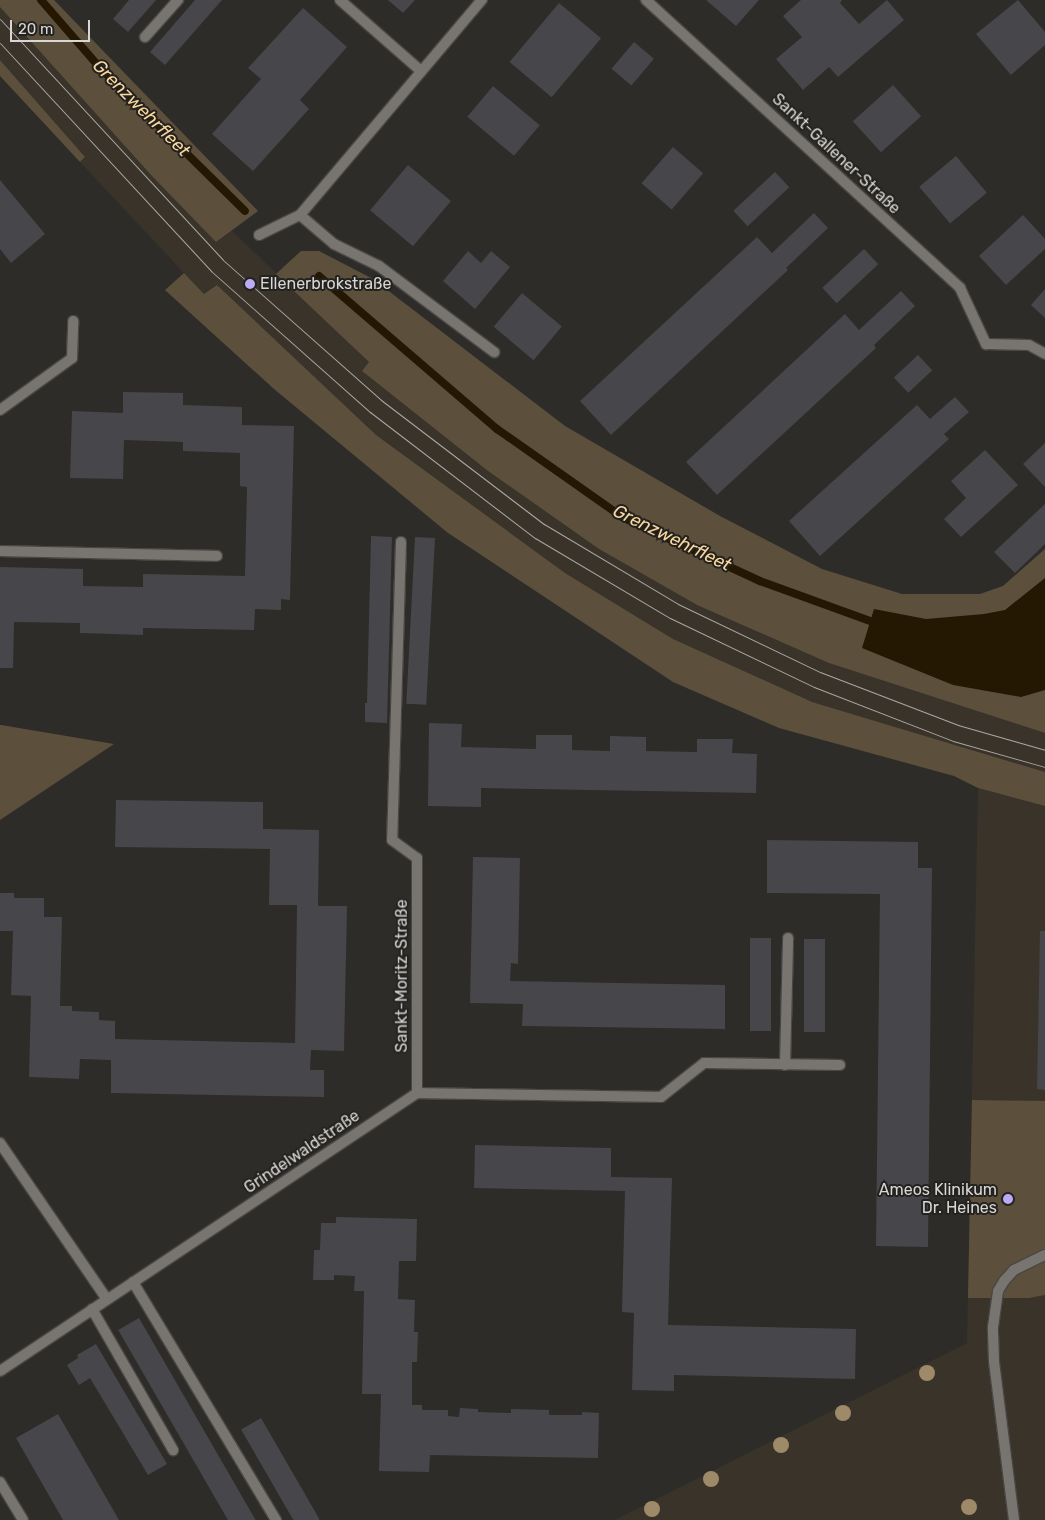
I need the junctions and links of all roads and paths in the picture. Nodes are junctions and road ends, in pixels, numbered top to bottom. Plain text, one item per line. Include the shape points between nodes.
1 (178, 0) edge
2 (340, 0) edge
3 (482, 0) edge
4 (646, 0) edge
5 (146, 37) dead end
6 (421, 71) junction
7 (300, 215) junction
8 (259, 235) dead end
9 (73, 321) dead end
10 (494, 352) dead end
11 (1045, 354) edge
12 (0, 410) edge
13 (401, 542) dead end
14 (0, 551) edge
15 (217, 556) dead end
16 (788, 938) dead end
17 (785, 1064) junction
18 (840, 1066) dead end
19 (417, 1094) junction
20 (0, 1142) edge
21 (1045, 1255) edge
22 (133, 1282) junction
23 (107, 1299) junction
24 (92, 1309) junction
25 (0, 1371) edge
26 (173, 1450) dead end
27 (0, 1482) edge
28 (23, 1520) edge
29 (276, 1520) edge
30 (1014, 1520) edge

1 - 5 street
2 - 6 street
3 - 6 street
4 - 11 street, Sankt-Gallener-Straße via 960,288 986,344 1029,345
6 - 7 street
7 - 8 street
7 - 10 street via 334,244 379,266
9 - 12 street via 72,358
13 - 19 street, Sankt-Moritz-Straße via 392,840 417,858
14 - 15 street
16 - 17 street
17 - 18 street
17 - 19 street via 704,1063 660,1097
19 - 22 street, Grindelwaldstraße
20 - 23 street
21 - 30 street via 1014,1270 1004,1281 998,1291 993,1327 994,1361
22 - 23 street, Grindelwaldstraße
22 - 29 street
23 - 24 street, Grindelwaldstraße
24 - 25 street, Grindelwaldstraße
24 - 26 street
27 - 28 street

